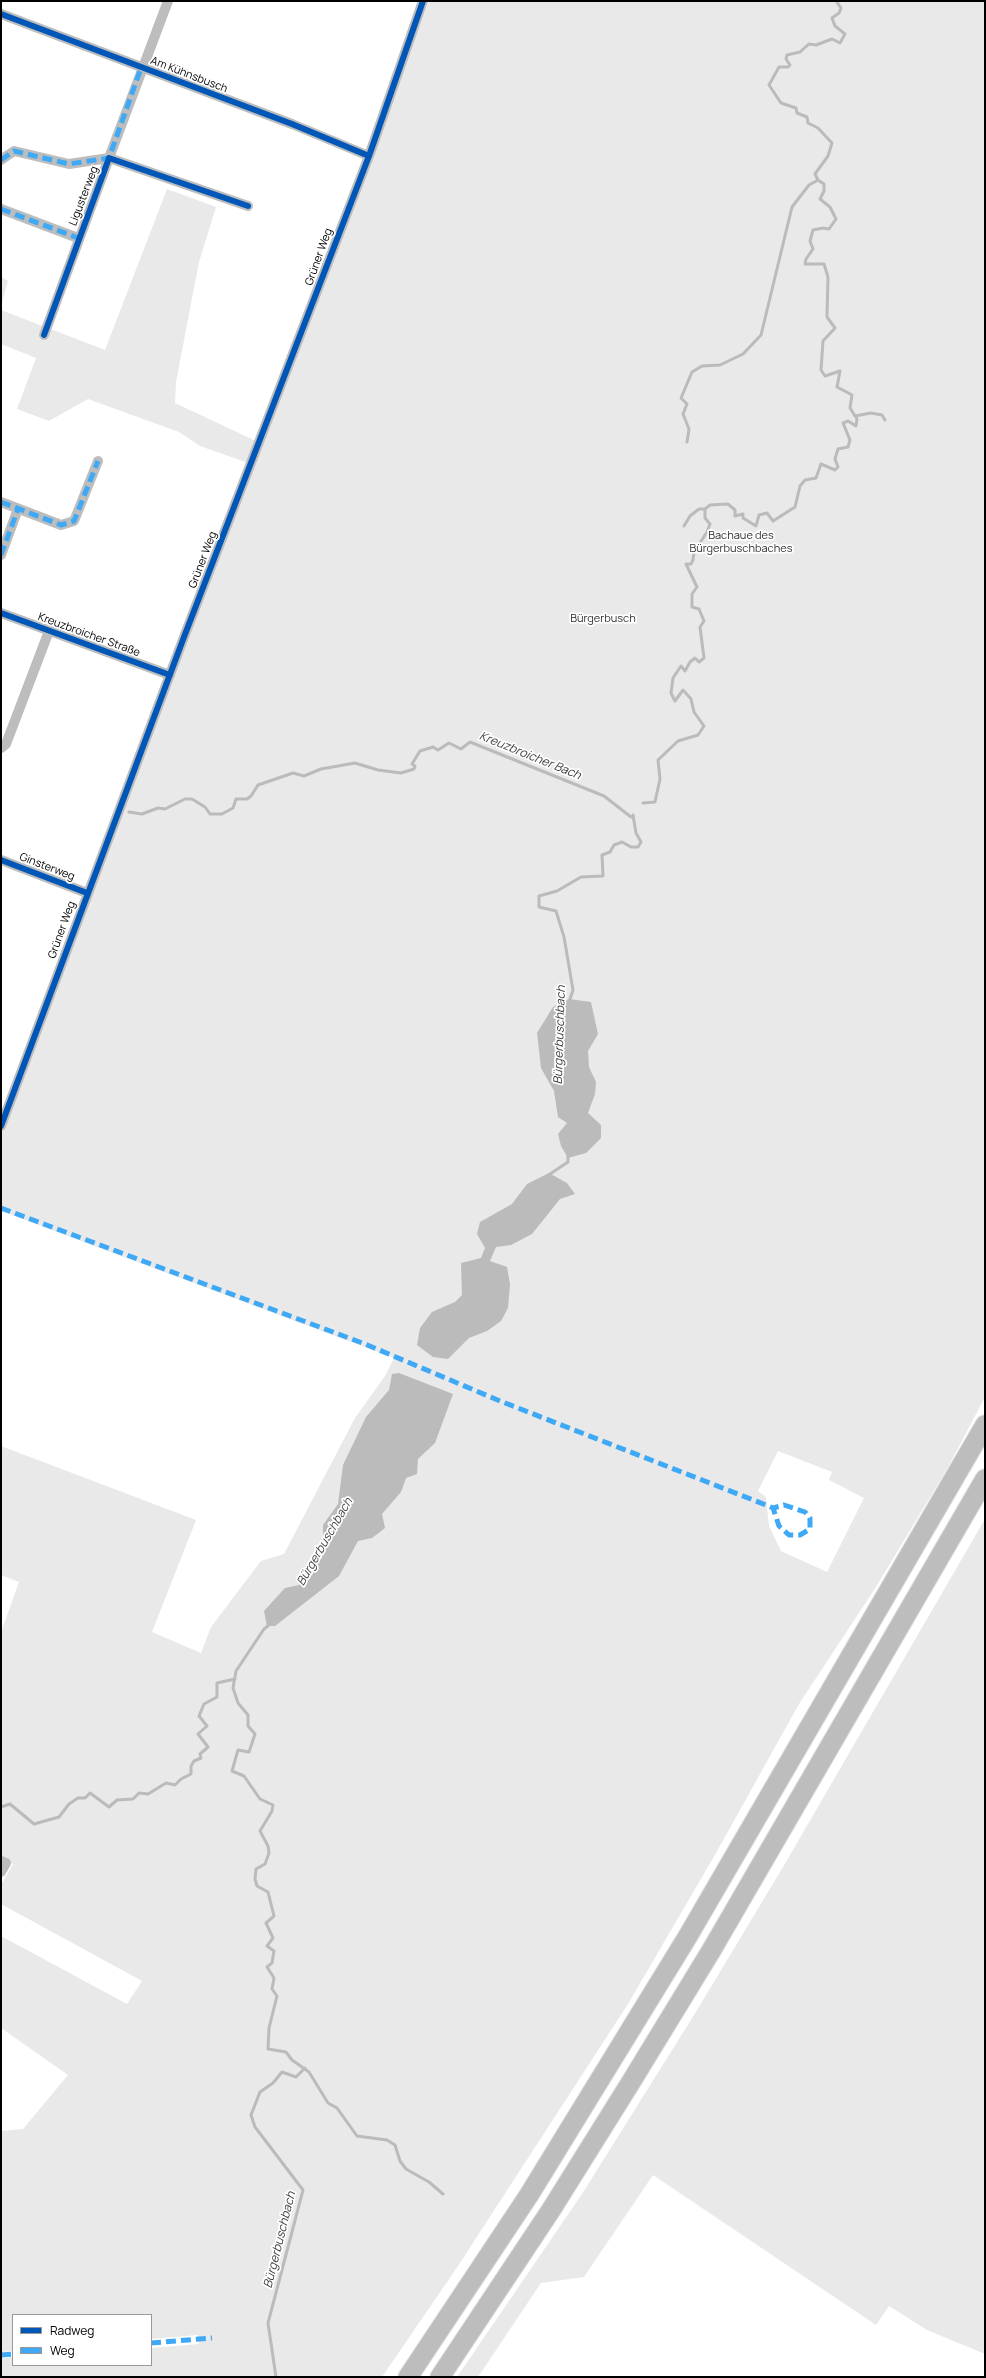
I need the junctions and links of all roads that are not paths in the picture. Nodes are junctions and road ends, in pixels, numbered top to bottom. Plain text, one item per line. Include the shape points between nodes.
1 (168, 1) edge
2 (423, 1) edge
3 (1, 14) edge
4 (141, 68) junction
5 (369, 156) junction
6 (109, 158) junction
7 (1, 160) edge
8 (248, 206) dead end
9 (1, 209) edge
10 (78, 238) junction
11 (44, 335) dead end
12 (98, 461) dead end
13 (1, 502) edge
14 (18, 509) junction
15 (1, 555) edge
16 (1, 613) edge
17 (49, 631) junction
18 (170, 674) junction
19 (1, 748) edge
20 (1, 860) edge
21 (87, 893) junction
22 (1, 1126) edge
23 (985, 1425) edge
24 (985, 1479) edge
25 (1, 1861) edge
26 (1, 1872) edge
27 (408, 2377) edge
28 (440, 2377) edge

1 - 4 street, Ligusterweg
2 - 5 street, Grüner Weg
3 - 4 street, Am Kühnsbusch
4 - 5 street, Am Kühnsbusch via 292,124
4 - 6 street, Ligusterweg
5 - 18 street, Grüner Weg
6 - 7 street, Ligusterweg via 69,164 14,151
6 - 8 street, Ligusterweg
6 - 10 street, Ligusterweg
9 - 10 street, Ligusterweg
10 - 11 street, Ligusterweg
12 - 14 street via 74,521 61,525
13 - 14 street
14 - 15 street
16 - 17 street, Kreuzbroicher Straße
17 - 18 street, Kreuzbroicher Straße
17 - 19 street via 6,744
18 - 21 street, Grüner Weg
20 - 21 street, Ginsterweg
21 - 22 street, Grüner Weg
23 - 27 highway via 688,1936 529,2195
24 - 28 highway via 715,1944 542,2223
25 - 26 street via 6,1863

